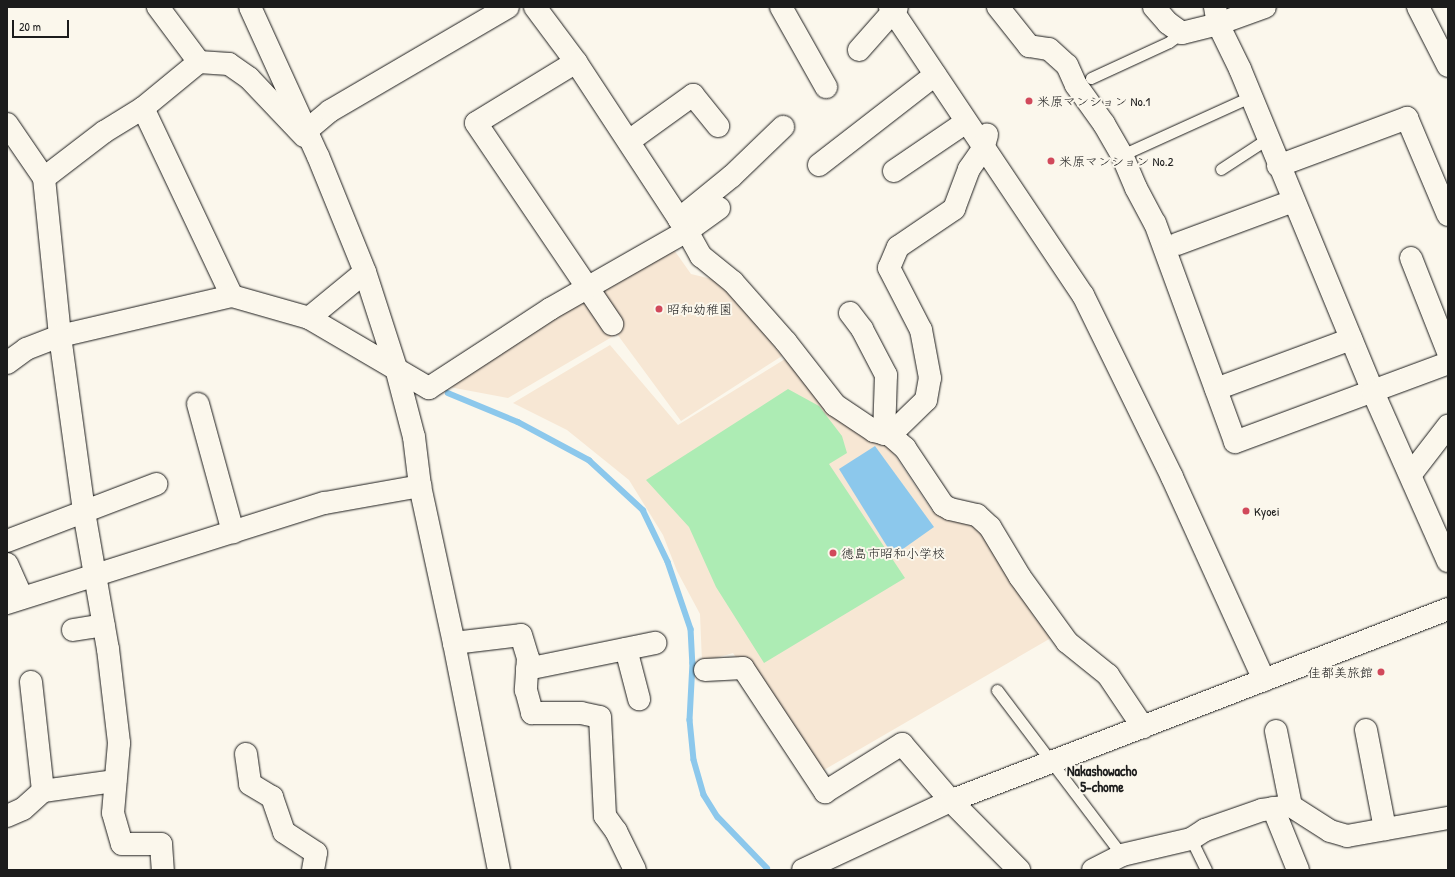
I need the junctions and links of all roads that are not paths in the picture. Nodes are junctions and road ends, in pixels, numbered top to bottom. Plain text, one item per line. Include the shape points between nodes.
1 (158, 7) edge
2 (250, 7) edge
3 (508, 7) edge
4 (535, 7) edge
5 (780, 7) edge
6 (998, 7) edge
7 (1154, 7) edge
8 (1265, 7) edge
9 (1418, 7) edge
10 (894, 9) edge
11 (1216, 16) edge
12 (1182, 32) junction
13 (859, 50) dead end
14 (199, 62) junction
15 (576, 62) junction
16 (1448, 66) edge
17 (935, 75) junction
18 (1091, 78) dead end
19 (826, 87) dead end
20 (1250, 97) junction
21 (143, 108) junction
22 (966, 122) junction
23 (7, 124) edge
24 (718, 126) dead end
25 (783, 127) dead end
26 (309, 138) junction
27 (1267, 139) junction
28 (985, 141) junction
29 (629, 142) junction
30 (1122, 155) junction
31 (819, 165) dead end
32 (1278, 166) junction
33 (1221, 169) dead end
34 (894, 171) dead end
35 (44, 178) junction
36 (1293, 201) junction
37 (720, 208) dead end
38 (1448, 215) edge
39 (683, 225) junction
40 (1177, 244) dead end
41 (1411, 258) dead end
42 (365, 272) junction
43 (587, 287) junction
44 (232, 296) junction
45 (850, 313) dead end
46 (309, 318) junction
47 (612, 324) dead end
48 (60, 336) junction
49 (1351, 338) junction
50 (1448, 352) edge
51 (7, 363) edge
52 (1448, 363) edge
53 (396, 368) junction
54 (1216, 389) junction
55 (1373, 392) junction
56 (198, 404) dead end
57 (1448, 426) edge
58 (887, 434) junction
59 (1411, 474) junction
60 (156, 484) dead end
61 (420, 486) junction
62 (84, 512) junction
63 (233, 532) junction
64 (7, 541) edge
65 (1448, 561) edge
66 (7, 564) edge
67 (94, 576) junction
68 (14, 601) edge
69 (1448, 609) edge
70 (104, 625) junction
71 (73, 630) dead end
72 (454, 643) junction
73 (655, 643) dead end
74 (626, 649) junction
75 (527, 669) junction
76 (705, 670) dead end
77 (1264, 680) junction
78 (31, 682) dead end
79 (997, 690) dead end
80 (639, 699) dead end
81 (1143, 727) junction
82 (1366, 730) dead end
83 (1276, 731) dead end
84 (246, 754) dead end
85 (1052, 762) junction
86 (115, 781) junction
87 (42, 791) junction
88 (951, 801) junction
89 (1282, 807) junction
90 (7, 816) edge
91 (1448, 818) edge
92 (1385, 829) junction
93 (1191, 839) junction
94 (1122, 855) junction
95 (163, 870) edge
96 (313, 870) edge
97 (499, 870) edge
98 (635, 870) edge
99 (803, 870) edge
100 (1019, 870) edge
101 (1093, 870) edge
102 (1206, 870) edge
103 (1298, 870) edge

1 - 14 street
2 - 26 street
3 - 26 street via 330,111
4 - 15 street
5 - 19 street
6 - 30 street via 1029,46 1049,49 1067,65 1076,85
7 - 12 street via 1168,23
8 - 11 street
9 - 16 street
10 - 13 street
10 - 17 street
11 - 12 street
11 - 20 street
12 - 18 lane via 1169,42
14 - 21 street
14 - 26 street via 229,64 249,78 283,117
15 - 29 street
15 - 43 street via 476,123
17 - 22 street
17 - 31 street
20 - 27 street
20 - 30 lane
21 - 35 street via 104,132
21 - 44 street
22 - 28 street
22 - 34 street
23 - 35 street
24 - 29 street via 693,95
25 - 39 street
26 - 42 street
27 - 32 street
27 - 33 lane
28 - 58 street via 969,169 954,209 898,247 889,268 921,330 930,378 926,400
28 - 77 street via 1083,295 1172,477
29 - 39 street
30 - 54 street via 1155,223
32 - 36 street
32 - 38 street via 1407,118
35 - 48 street
36 - 40 street
36 - 49 street
37 - 39 street
39 - 43 street
39 - 58 street via 701,256 733,282 786,342 835,405 874,431
41 - 50 street
42 - 46 street
42 - 53 street
43 - 47 street
43 - 53 street via 429,388
44 - 46 street
44 - 48 street
45 - 58 street via 886,375
46 - 53 street
48 - 51 street via 26,349
48 - 62 street
49 - 54 street
49 - 55 street
52 - 55 street
53 - 61 street via 414,436
54 - 55 street via 1235,442
55 - 59 street
56 - 63 street
57 - 59 street
58 - 81 street via 909,453 943,505 977,515 990,527 1020,577 1067,642 1108,675 1122,692
59 - 65 street
60 - 62 street
61 - 63 street via 325,502
61 - 72 street
62 - 64 street
62 - 67 street
63 - 67 street
66 - 68 street
67 - 68 street
67 - 70 street
69 - 77 street
70 - 71 street
70 - 86 street via 119,743
72 - 75 street via 521,635 528,658
72 - 97 street
73 - 74 street
74 - 75 street
74 - 80 street
75 - 98 street via 526,690 532,713 580,713 600,717 605,816 616,831
76 - 88 street via 743,668 825,792 902,744
77 - 81 street
78 - 87 street
79 - 85 lane
81 - 85 street
82 - 92 street
83 - 89 street
84 - 96 street via 250,784 272,798 284,832 316,853
85 - 88 street
85 - 94 lane
86 - 87 street
86 - 95 street via 113,813 122,844 161,844
87 - 90 street via 23,809
88 - 99 street
88 - 100 street
89 - 92 street via 1330,831 1347,836
89 - 93 street via 1262,810 1206,830
89 - 103 street
91 - 92 street
93 - 94 street
93 - 102 lane
94 - 101 street

